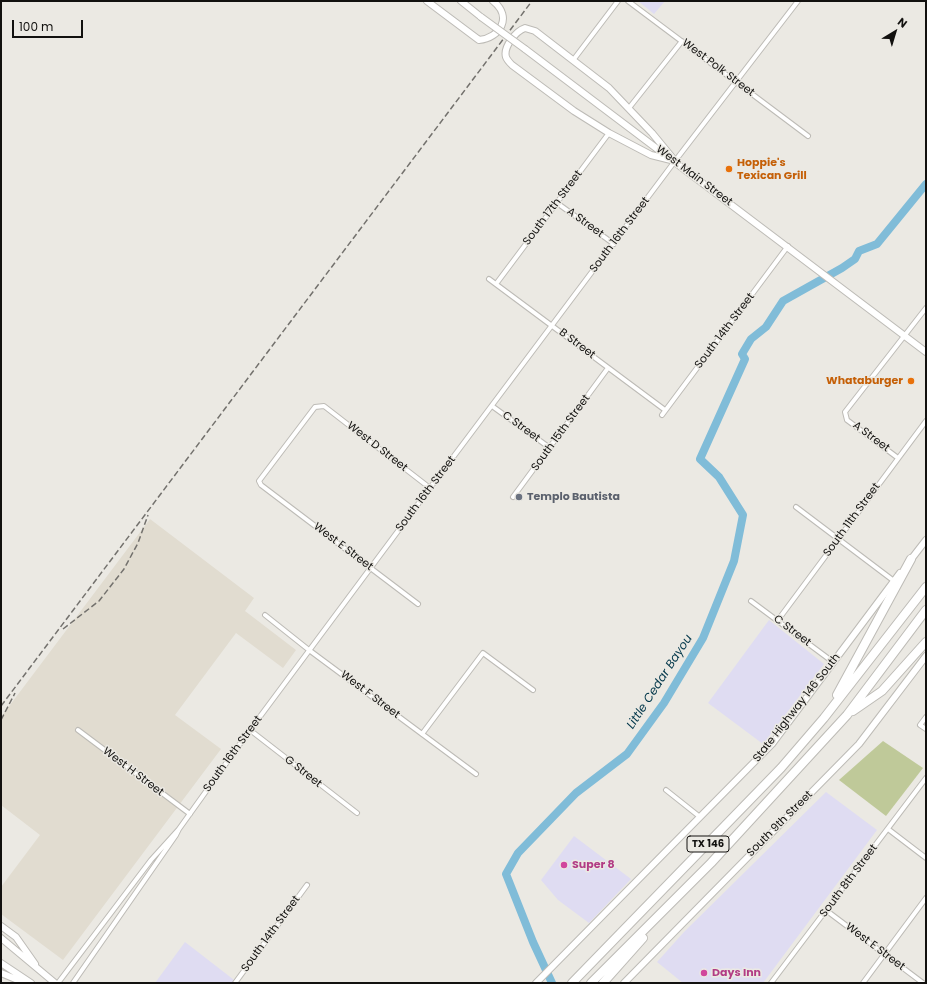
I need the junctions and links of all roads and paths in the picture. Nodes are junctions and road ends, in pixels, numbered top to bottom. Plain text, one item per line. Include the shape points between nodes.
1 (427, 1) edge
2 (461, 1) edge
3 (493, 1) edge
4 (618, 1) edge
5 (628, 1) edge
6 (798, 1) edge
7 (682, 42) junction
8 (574, 59) junction
9 (737, 82) junction
10 (629, 108) junction
11 (609, 133) junction
12 (808, 136) dead end
13 (675, 161) junction
14 (557, 203) junction
15 (614, 244) junction
16 (788, 246) junction
17 (489, 279) dead end
18 (496, 284) junction
19 (926, 308) edge
20 (553, 326) junction
21 (905, 336) junction
22 (926, 352) edge
23 (608, 368) junction
24 (492, 406) junction
25 (665, 410) junction
26 (662, 415) dead end
27 (926, 421) edge
28 (550, 448) junction
29 (898, 458) junction
30 (430, 488) junction
31 (268, 490) joint
32 (513, 497) dead end
33 (796, 507) dead end
34 (838, 539) junction
35 (926, 540) edge
36 (911, 559) junction
37 (371, 568) junction
38 (894, 581) junction
39 (926, 587) edge
40 (751, 601) dead end
41 (418, 604) dead end
42 (926, 610) edge
43 (265, 615) dead end
44 (778, 620) junction
45 (926, 642) edge
46 (310, 650) junction
47 (926, 656) edge
48 (833, 662) junction
49 (533, 690) dead end
50 (847, 715) junction
51 (926, 717) edge
52 (824, 718) junction
53 (926, 729) edge
54 (78, 730) dead end
55 (250, 730) junction
56 (422, 734) junction
57 (476, 774) dead end
58 (926, 778) edge
59 (666, 790) dead end
60 (357, 813) dead end
61 (190, 814) junction
62 (700, 817) junction
63 (179, 829) junction
64 (888, 829) junction
65 (926, 858) edge
66 (711, 863) junction
67 (307, 885) dead end
68 (926, 898) edge
69 (827, 911) junction
70 (1, 926) edge
71 (1, 938) edge
72 (884, 954) junction
73 (1, 963) edge
74 (587, 966) junction
75 (1, 973) edge
76 (42, 973) junction
77 (537, 982) edge
78 (25, 983) edge
79 (31, 983) edge
80 (57, 983) edge
81 (73, 983) edge
82 (235, 983) edge
83 (566, 983) edge
84 (572, 983) edge
85 (591, 983) edge
86 (603, 983) edge
87 (624, 983) edge
88 (771, 983) edge
89 (863, 983) edge
90 (923, 983) edge

1 - 3 main road via 479,40 492,36 503,22 504,13
2 - 13 main road, West Main Street, bridge
4 - 8 street
5 - 7 street, West Polk Street
6 - 9 street, South 16th Street
7 - 9 street, West Polk Street
7 - 10 street
8 - 10 main road
8 - 11 main road via 529,28 518,32 506,51 506,58 512,65 574,111
9 - 12 street, West Polk Street
9 - 13 street, South 16th Street
10 - 13 main road
11 - 13 main road via 651,155
11 - 14 street, South 17th Street
13 - 15 street, South 16th Street
13 - 16 main road, West Main Street
14 - 15 street, A Street
14 - 18 street, South 17th Street
15 - 20 street, South 16th Street
16 - 21 main road, West Main Street
16 - 25 street, South 14th Street
17 - 18 street, B Street
18 - 20 street, B Street
19 - 21 street
20 - 23 street, B Street
20 - 24 street, South 16th Street
21 - 22 main road, West Main Street
21 - 29 street, A Street via 845,412 847,420
23 - 25 street, B Street
23 - 28 street, South 15th Street
24 - 28 street, C Street
24 - 30 street, South 16th Street
25 - 26 street, South 14th Street
27 - 29 street, South 11th Street
28 - 32 street, South 15th Street
29 - 34 street, South 11th Street
30 - 31 street, West D Street via 324,406 315,407 259,480
30 - 37 street, South 16th Street
31 - 37 street, West E Street
33 - 34 street
34 - 38 street
34 - 44 street, South 11th Street
35 - 36 main road, State Highway 146 South
36 - 38 main road, State Highway 146 South
36 - 52 highway
37 - 41 street, West E Street
37 - 46 street, South 16th Street
38 - 48 main road, State Highway 146 South
39 - 52 highway, TX 146
40 - 44 street, C Street
42 - 50 highway, TX 146
43 - 46 street, West F Street
44 - 48 street, C Street
45 - 50 highway via 882,691
46 - 55 street, South 16th Street
46 - 56 street, West F Street
47 - 87 main road, South 9th Street via 859,744
48 - 62 main road, State Highway 146 South via 772,744
49 - 56 street via 483,653
50 - 66 highway, TX 146
51 - 53 street via 920,725
52 - 74 highway, TX 146 via 781,768
54 - 61 street, West H Street
55 - 60 street, G Street
55 - 61 street, South 16th Street
56 - 57 street, West F Street
58 - 64 street, South 8th Street
59 - 62 street
61 - 63 street, South 16th Street
62 - 77 main road, State Highway 146 South
63 - 80 street, South 16th Street via 151,860
63 - 81 street, South 16th Street via 139,891
64 - 65 street
64 - 69 street, South 8th Street
66 - 85 highway, TX 146
66 - 86 highway
67 - 82 street, South 14th Street
68 - 72 street
69 - 72 street, West E Street
69 - 88 street, South 8th Street
70 - 76 main road via 16,937
71 - 76 main road
72 - 89 street
72 - 90 street, West E Street
73 - 79 main road
74 - 83 highway
74 - 84 highway, TX 146
75 - 78 main road
76 - 80 main road

